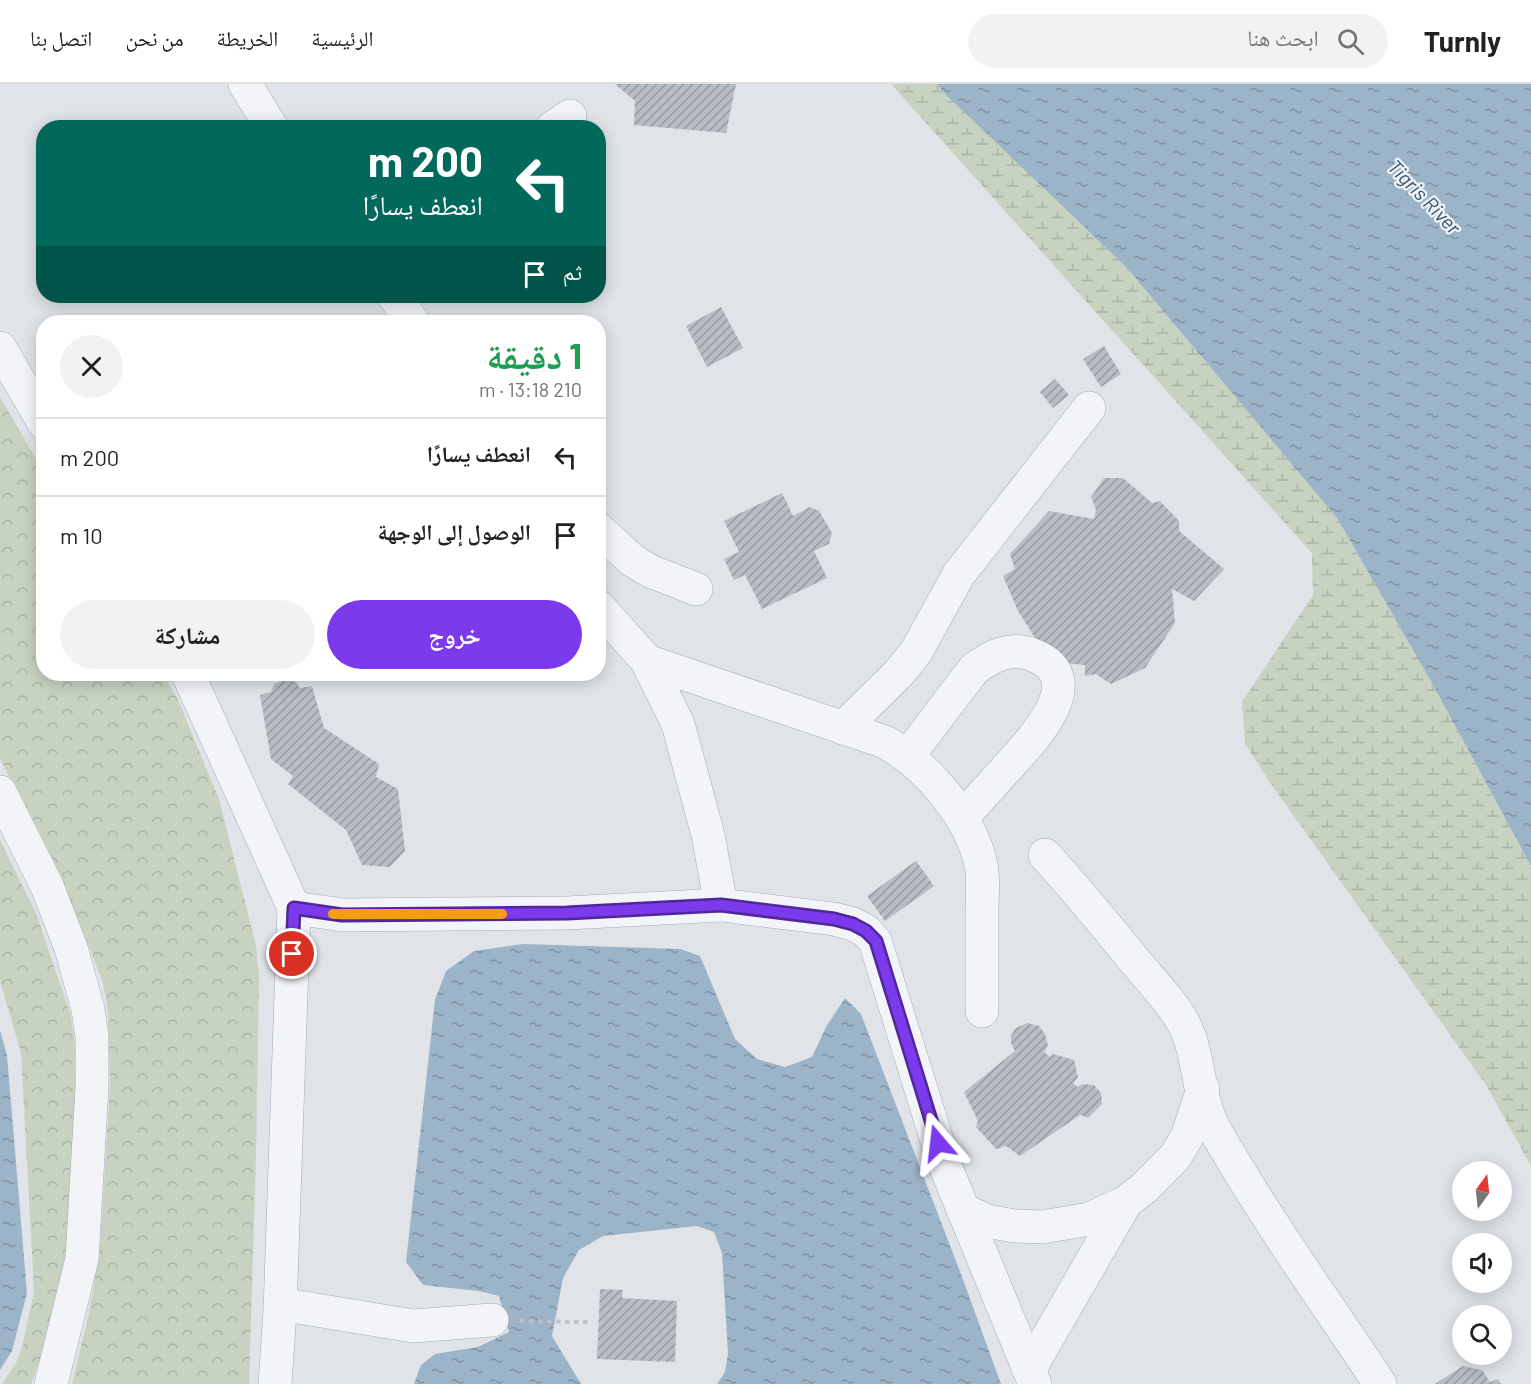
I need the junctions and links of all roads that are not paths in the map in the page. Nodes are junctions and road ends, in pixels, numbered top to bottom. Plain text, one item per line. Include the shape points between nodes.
1 (246, 84) edge
2 (267, 120) edge
3 (0, 348) edge
4 (1089, 408) dead end
5 (36, 409) edge
6 (606, 536) edge
7 (696, 589) dead end
8 (606, 615) edge
9 (647, 661) junction
10 (191, 681) edge
11 (843, 728) junction
12 (908, 756) junction
13 (0, 792) edge
14 (962, 818) junction
15 (1045, 855) dead end
16 (721, 905) junction
17 (294, 908) junction
18 (982, 1011) dead end
19 (1203, 1089) junction
20 (1126, 1202) junction
21 (963, 1209) junction
22 (280, 1304) junction
23 (492, 1320) road end
24 (1032, 1377) edge
25 (51, 1384) edge
26 (274, 1384) edge
27 (1380, 1384) edge

1 - 2 street
3 - 5 street
4 - 11 street via 959,574 916,652
6 - 7 street via 650,571
8 - 9 street
9 - 11 street
9 - 16 street via 678,724 708,836
10 - 17 street
11 - 12 street via 885,742
12 - 14 street
12 - 14 street via 974,669 988,659 1005,651 1019,651 1047,664 1059,687 1048,720
13 - 25 street via 47,886 71,948 92,1037 82,1258
14 - 18 street via 974,838 982,867
15 - 19 street via 1183,1023 1196,1054
16 - 17 street via 567,913 342,915
16 - 21 street via 834,919 853,924 876,941 944,1163
17 - 22 street
19 - 20 street via 1187,1137 1175,1156
19 - 27 street via 1215,1130
20 - 21 street via 1090,1219 1042,1227 987,1221
20 - 24 street
21 - 24 street
22 - 23 street via 413,1326
22 - 26 street

